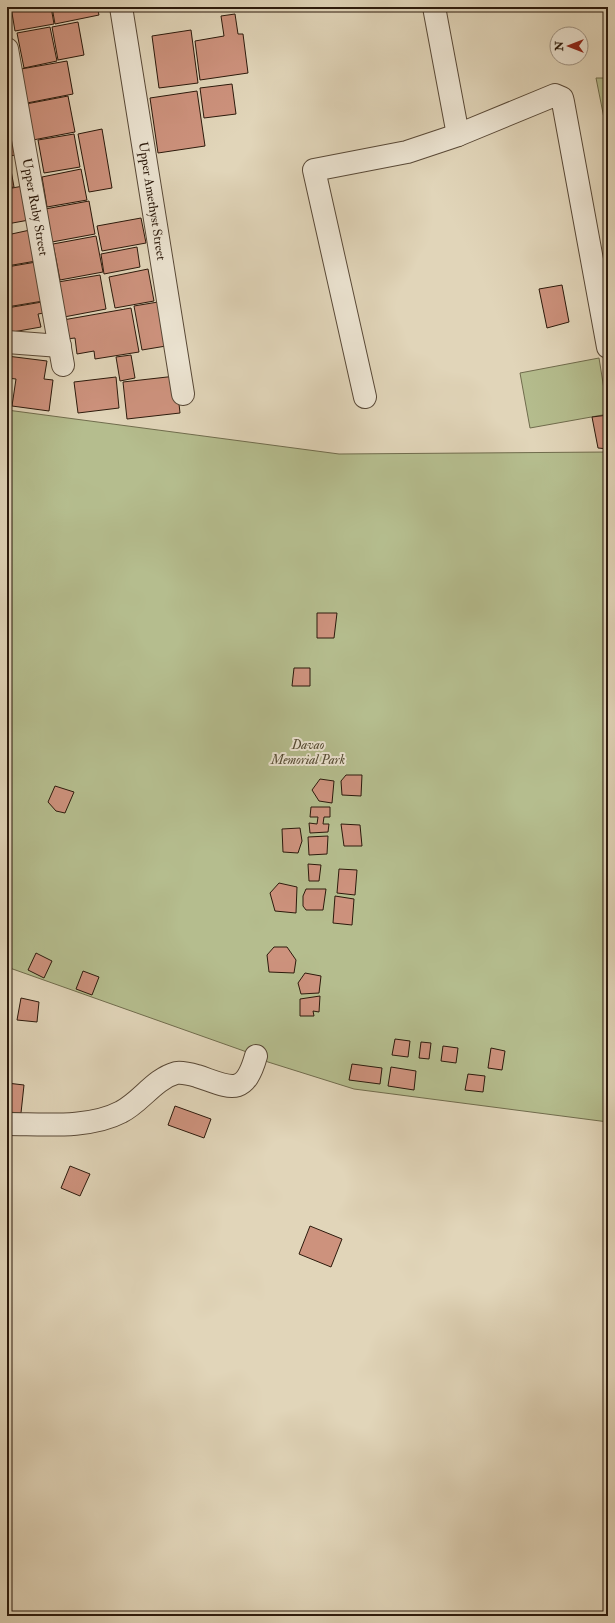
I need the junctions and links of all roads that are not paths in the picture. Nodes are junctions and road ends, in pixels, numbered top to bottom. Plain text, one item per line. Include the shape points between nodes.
1 (120, 7) edge
2 (434, 7) edge
3 (7, 49) edge
4 (458, 135) junction
5 (7, 342) edge
6 (608, 347) edge
7 (183, 394) dead end
8 (365, 397) dead end
9 (256, 1056) dead end
10 (7, 1124) edge

1 - 7 street, Upper Amethyst Street
2 - 4 street
3 - 5 street, Upper Ruby Street via 62,356
4 - 6 street via 551,96 562,98
4 - 8 street via 390,156 314,170
9 - 10 street via 251,1072 241,1085 222,1086 178,1073 167,1077 121,1112 103,1119 66,1124

